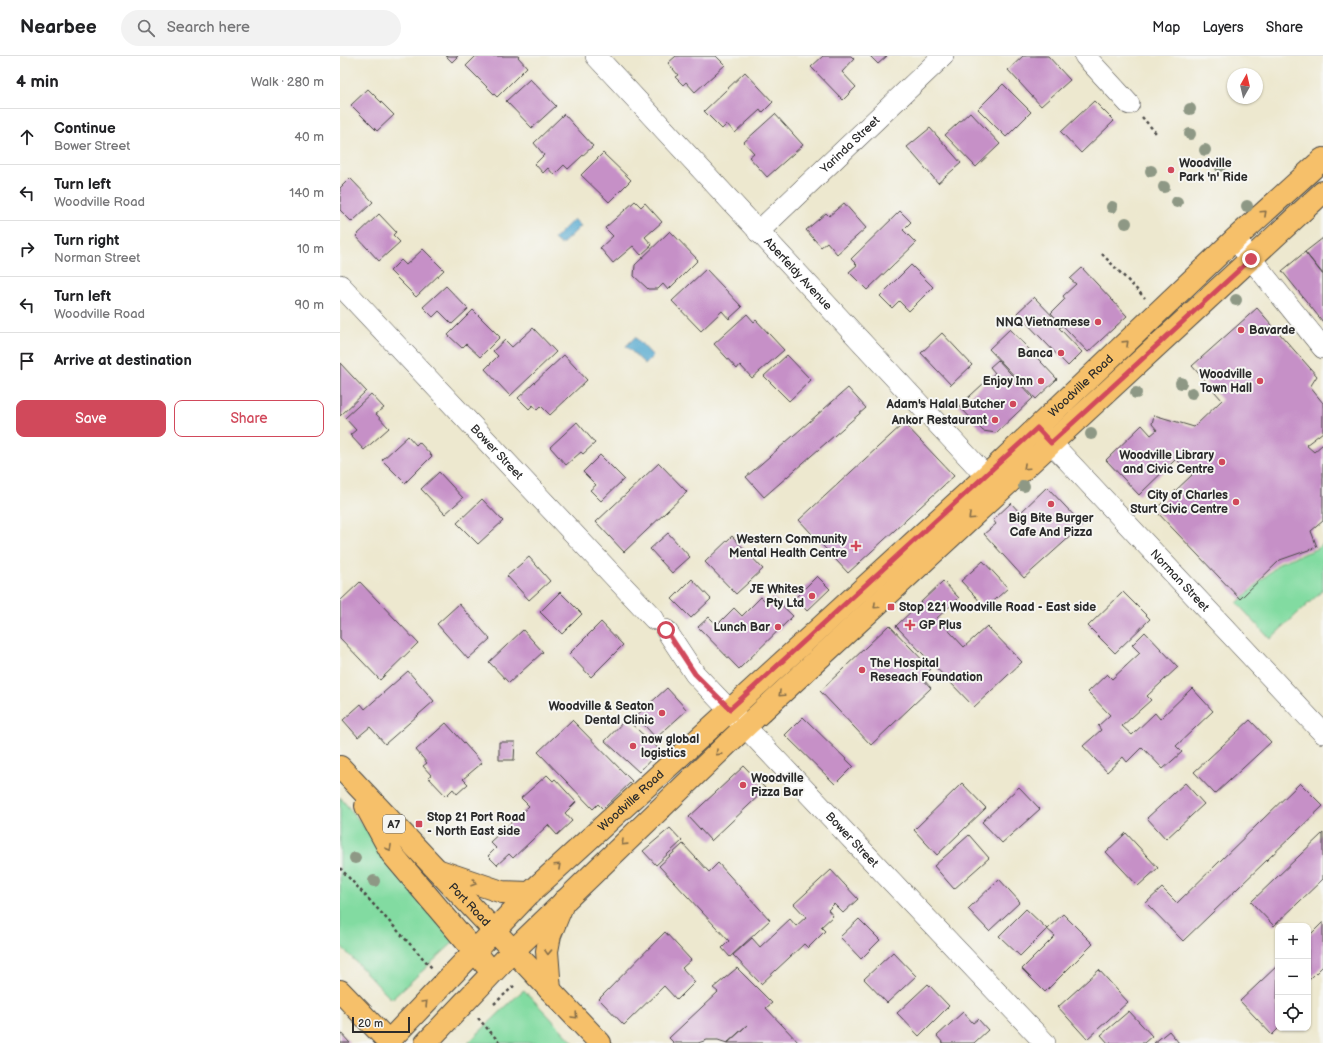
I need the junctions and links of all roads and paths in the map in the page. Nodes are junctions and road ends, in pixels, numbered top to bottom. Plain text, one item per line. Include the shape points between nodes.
1 (596, 56) edge
2 (942, 56) edge
3 (1085, 56) edge
4 (1129, 104) dead end
5 (1323, 159) edge
6 (1323, 192) edge
7 (758, 232) junction
8 (1235, 239) junction
9 (1102, 254) dead end
10 (1251, 259) junction
11 (340, 285) edge
12 (1146, 298) dead end
13 (1323, 348) edge
14 (1044, 436) junction
15 (993, 483) junction
16 (730, 709) junction
17 (746, 726) junction
18 (1323, 732) edge
19 (345, 772) edge
20 (340, 868) edge
21 (437, 870) junction
22 (530, 893) junction
23 (564, 901) junction
24 (494, 931) junction
25 (475, 950) junction
26 (513, 951) junction
27 (432, 969) dead end
28 (492, 972) junction
29 (550, 990) junction
30 (340, 991) edge
31 (478, 1018) dead end
32 (389, 1042) edge
33 (426, 1043) edge
34 (500, 1043) edge
35 (600, 1043) edge
36 (1046, 1043) edge

1 - 7 street, Aberfeldy Avenue
2 - 7 street, Yarinda Street
3 - 4 street
8 -> 5 main road, Woodville Road
6 - 10 main road, Woodville Road
7 - 15 street, Aberfeldy Avenue
8 - 10 street
14 -> 8 main road, Woodville Road
9 - 12 path
10 - 13 street
10 - 14 main road, Woodville Road
11 - 16 street, Bower Street via 660,624 695,674
14 - 15 main road, Woodville Road
14 - 18 street, Norman Street
15 - 16 main road, Woodville Road
15 -> 17 main road, Woodville Road
16 - 17 street, Bower Street
22 -> 16 main road, Woodville Road
17 -> 23 main road, Woodville Road
17 - 36 street, Bower Street
19 - 21 main road, Port Road / A7
19 -> 25 main road via 392,854
20 - 27 path
21 -> 22 main road via 502,892
21 - 24 main road, Port Road / A7
22 - 24 main road, Woodville Road
23 - 26 main road, Woodville Road
23 -> 29 main road via 550,935 547,951
24 - 25 main road, Woodville Road
24 - 26 main road, Port Road / A7
25 - 28 main road
32 -> 25 main road, Woodville Road
26 - 28 main road, Woodville Road
26 - 29 main road, Port Road / A7
28 - 33 main road, Woodville Road
29 -> 35 main road, Port Road / A7
30 - 32 main road
31 - 34 path

